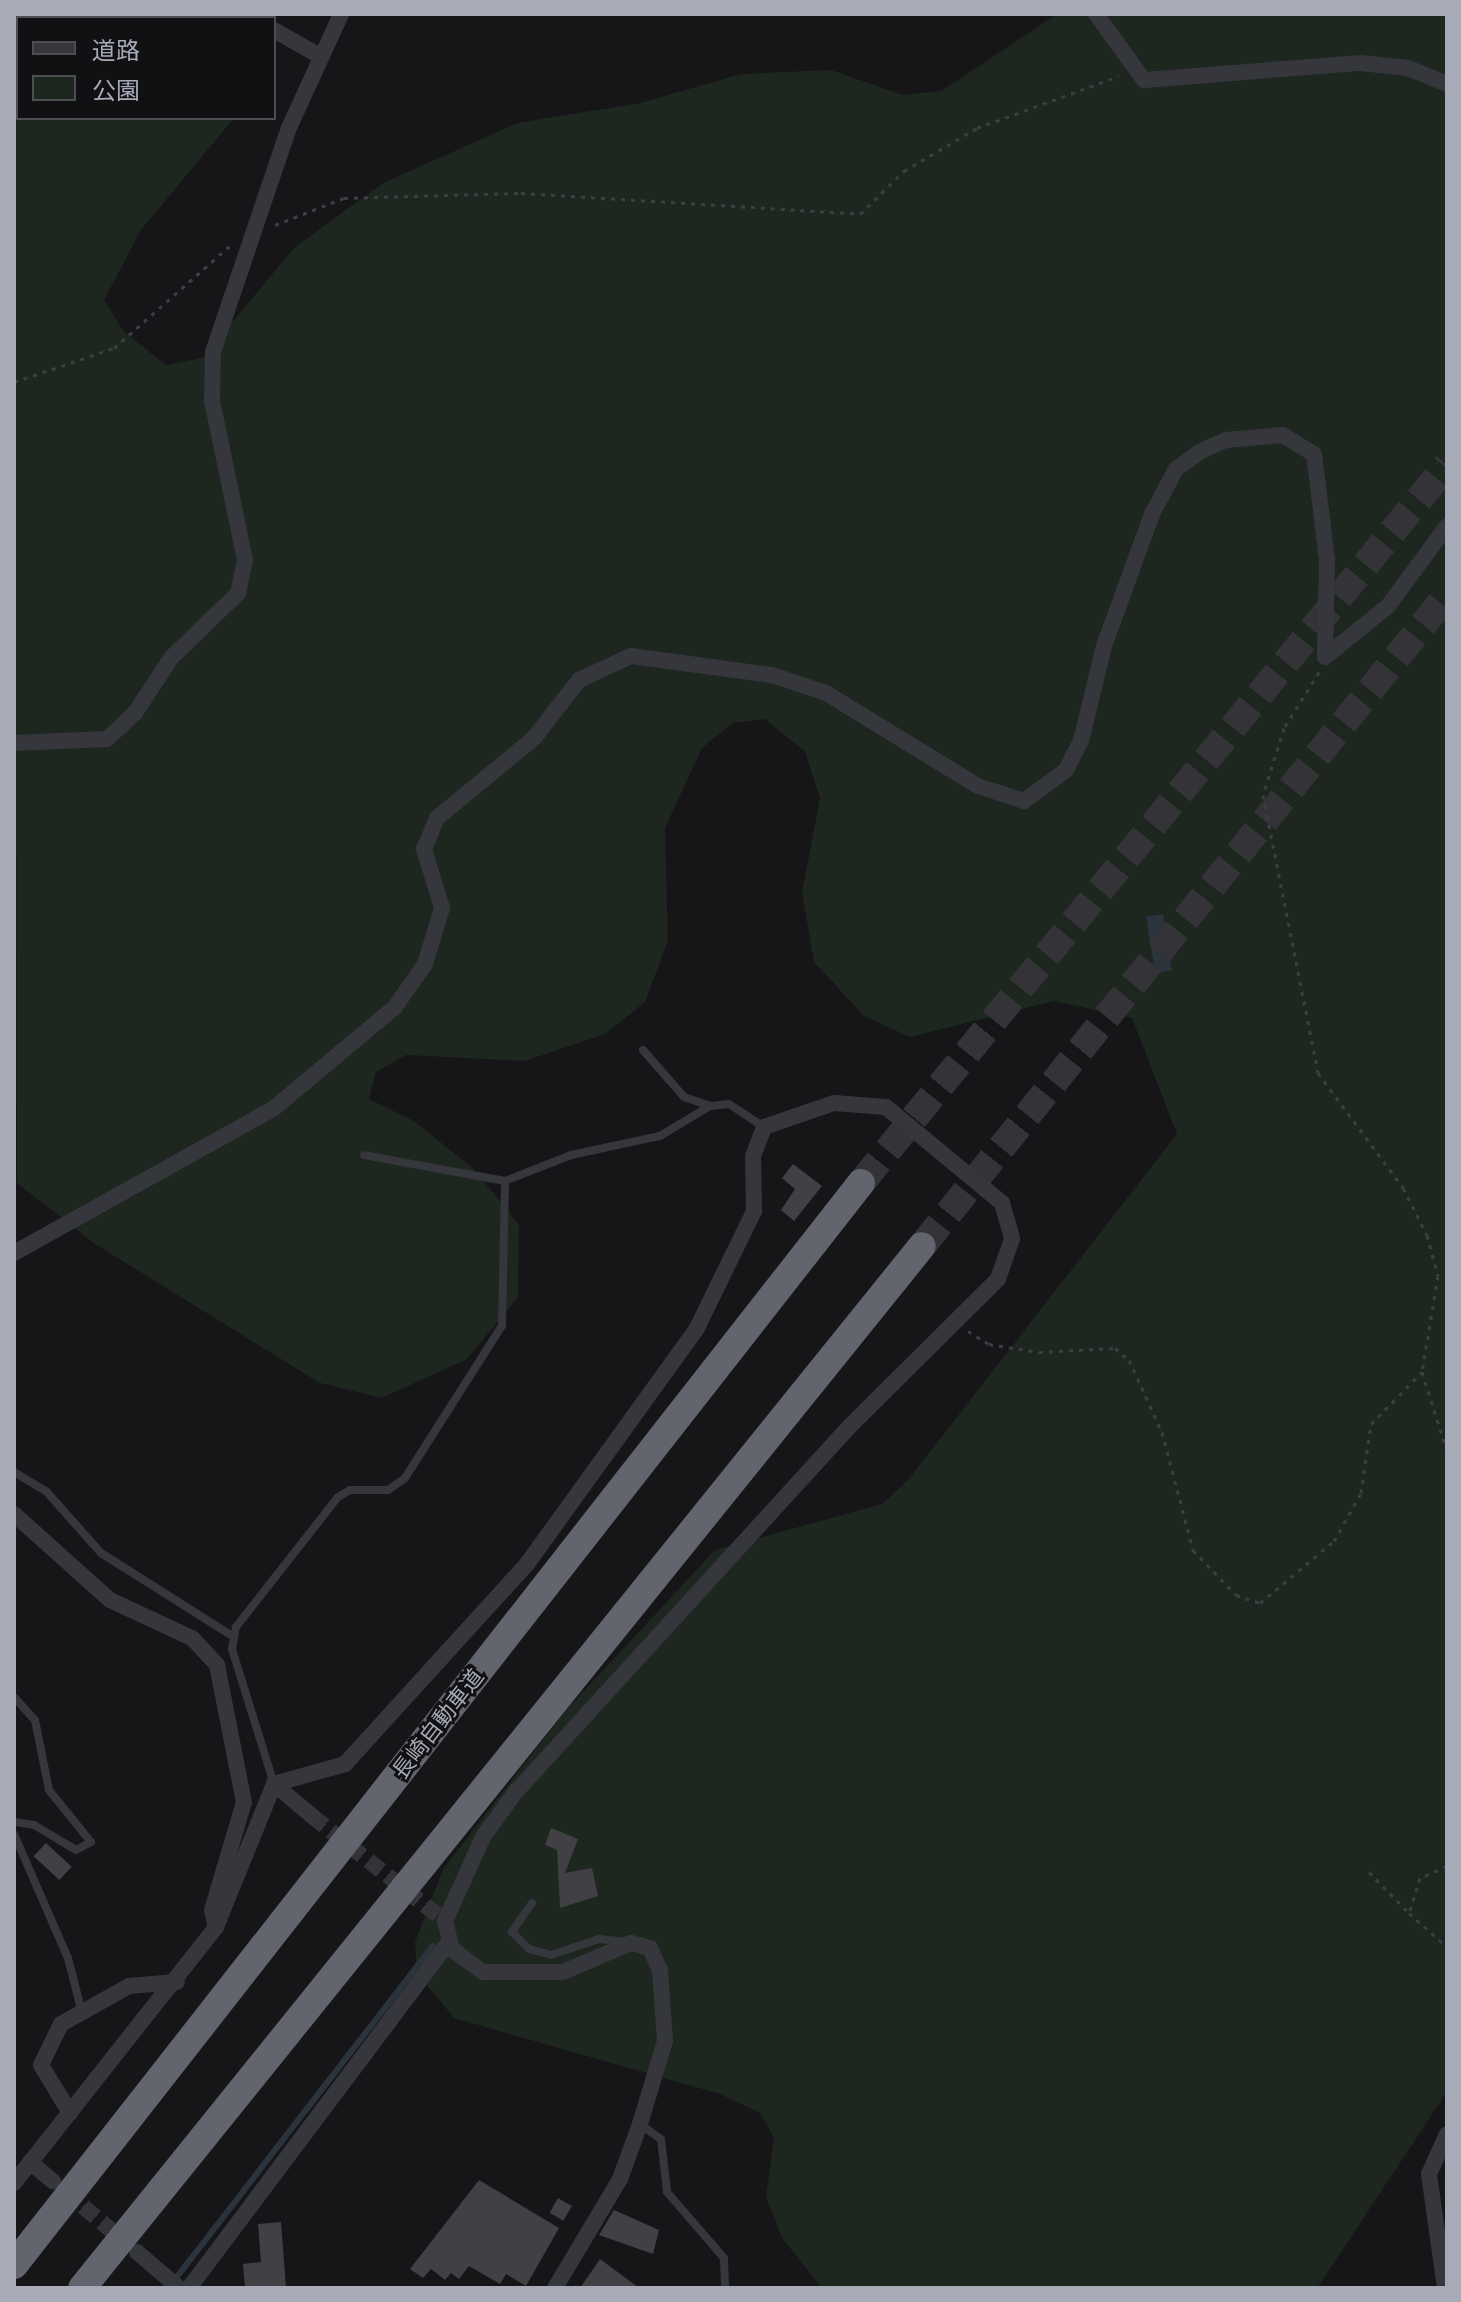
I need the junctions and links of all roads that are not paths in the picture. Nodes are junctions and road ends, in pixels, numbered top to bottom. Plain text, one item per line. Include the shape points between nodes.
1 (341, 14) edge
2 (1096, 14) edge
3 (276, 31) edge
4 (318, 55) junction
5 (1447, 84) edge
6 (1447, 526) edge
7 (14, 743) edge
8 (643, 1050) dead end
9 (710, 1106) junction
10 (764, 1127) junction
11 (364, 1155) dead end
12 (505, 1181) junction
13 (861, 1183) tunnel mouth
14 (922, 1246) tunnel mouth
15 (14, 1253) edge
16 (14, 1472) edge
17 (14, 1514) edge
18 (234, 1637) junction
19 (14, 1697) edge
20 (274, 1784) junction
21 (312, 1816) tunnel mouth
22 (14, 1822) edge
23 (14, 1834) edge
24 (532, 1903) dead end
25 (216, 1927) junction
26 (450, 1941) junction
27 (631, 1943) junction
28 (177, 1982) junction
29 (81, 2009) junction
30 (70, 2113) junction
31 (640, 2124) junction
32 (1447, 2134) edge
33 (30, 2162) junction
34 (53, 2181) tunnel mouth
35 (14, 2183) edge
36 (137, 2252) tunnel mouth
37 (14, 2265) edge
38 (82, 2288) edge
39 (179, 2288) edge
40 (189, 2288) edge
41 (555, 2288) edge
42 (725, 2288) edge
43 (1445, 2288) edge

1 - 4 street
2 - 5 street via 1134,70 1159,83 1361,63 1408,68
3 - 4 street
4 - 7 street via 213,352 212,400 245,560 238,593 171,658 135,713 107,739
6 - 15 street via 1388,606 1325,657 1327,560 1314,454 1283,435 1226,440 1176,469 1104,646 1081,741 1066,770 1024,801 978,786 826,693 772,675 631,656 579,680 534,738 437,818 424,849 442,908 425,964 395,1007 273,1109
8 - 9 lane via 684,1097
9 - 10 lane via 729,1104
9 - 12 lane via 660,1136 571,1155
10 - 20 street via 753,1156 754,1211 697,1328 527,1564 345,1764
10 - 26 street via 834,1103 886,1107 1002,1203 1010,1249 998,1279 517,1790 483,1837 445,1921
11 - 12 lane
12 - 18 lane via 502,1326 405,1478 388,1490 350,1490 338,1497
13 - 37 highway, 長崎自動車道
14 - 38 highway
16 - 18 lane via 46,1491 101,1553
17 - 25 street via 110,1600 192,1638 217,1665 244,1802 212,1910
18 - 20 lane via 232,1649
19 - 22 lane via 35,1720 49,1790 91,1842 76,1850 34,1825
20 - 21 street
20 - 25 street
23 - 29 lane via 68,1958
24 - 27 lane via 512,1932 529,1949 551,1955 615,1936
25 - 28 street
26 - 27 street via 483,1972 513,1976 563,1972
26 - 40 street
27 - 31 street via 650,1948 668,2015
28 - 29 street via 129,1986
28 - 30 street
29 - 30 street via 46,2043 41,2065
30 - 33 street
31 - 41 street via 620,2179
31 - 42 lane via 661,2139 667,2192 724,2258
32 - 43 street via 1429,2174
33 - 34 street
33 - 35 street
36 - 39 street

